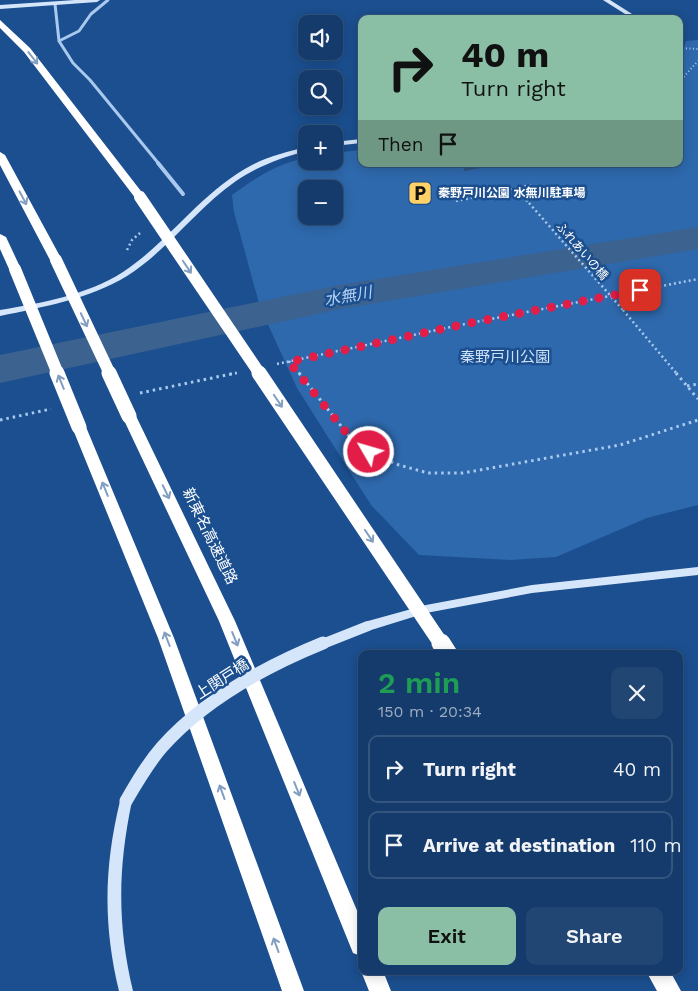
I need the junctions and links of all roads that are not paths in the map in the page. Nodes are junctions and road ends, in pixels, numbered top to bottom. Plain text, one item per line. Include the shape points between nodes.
1 (97, 0) edge
2 (108, 0) edge
3 (606, 0) edge
4 (36, 2) edge
5 (55, 4) junction
6 (0, 7) edge
7 (630, 15) edge
8 (0, 23) edge
9 (58, 41) junction
10 (358, 141) edge
11 (343, 143) edge
12 (298, 150) edge
13 (0, 155) edge
14 (183, 194) dead end
15 (0, 237) edge
16 (0, 313) edge
17 (698, 571) edge
18 (445, 650) edge
19 (358, 938) edge
20 (374, 975) edge
21 (660, 975) edge
22 (126, 991) edge
23 (293, 991) edge
24 (380, 991) edge
25 (670, 991) edge

1 - 5 street
2 - 9 street via 83,21 79,32
3 - 7 street
4 - 5 street
4 - 6 street
5 - 9 street
8 -> 18 highway, bridge via 27,50 140,197
9 - 14 street
10 - 11 street
12 - 16 street via 260,163 230,180 139,264 112,280 74,296
13 -> 19 highway, 新東名高速道路, bridge via 56,260 227,621
23 -> 15 highway, bridge via 166,638
17 - 22 street, 上関戸橋, bridge via 532,589 426,609 315,646 244,682 206,707 163,746 126,801 118,834 113,881 114,933
20 - 24 highway
21 - 25 highway

